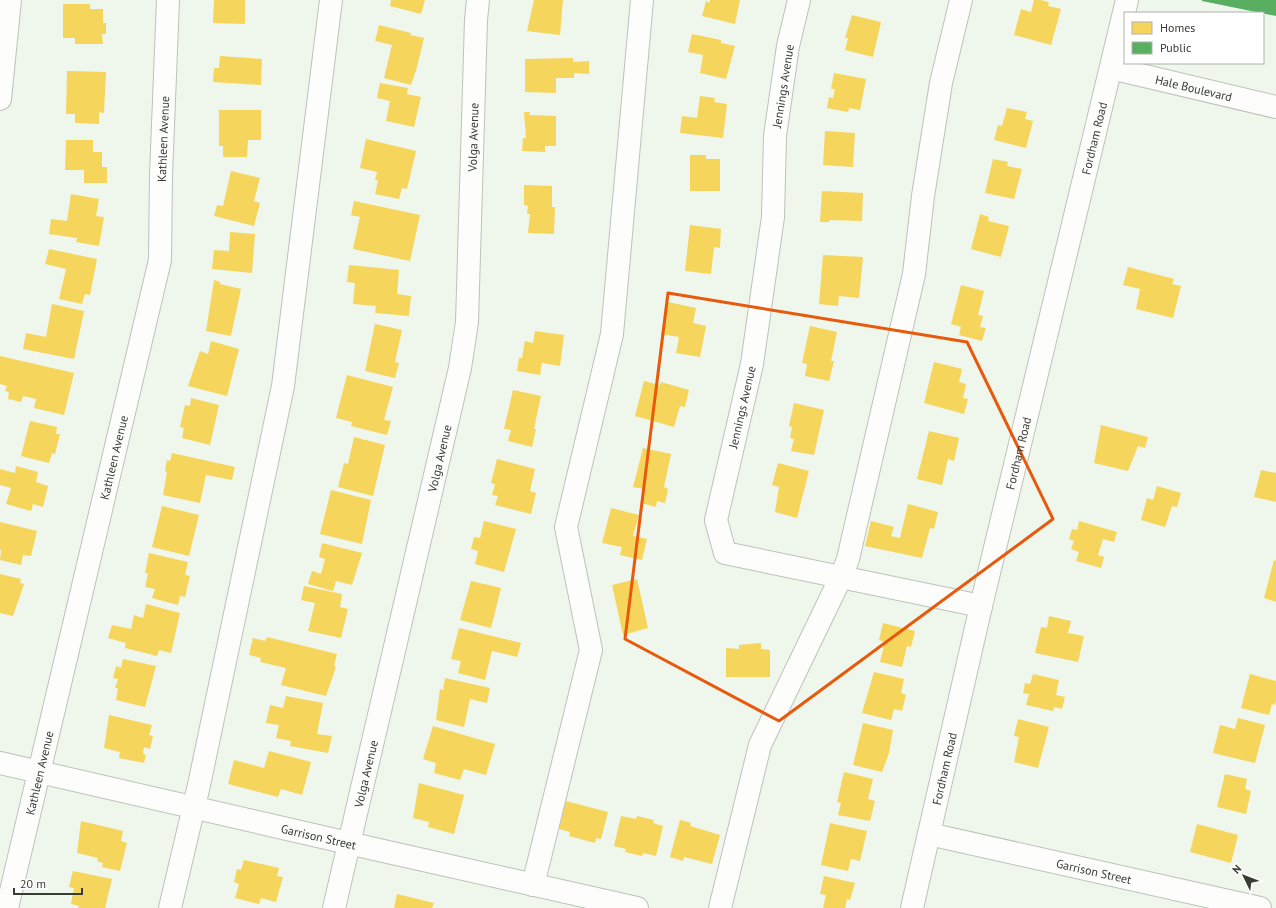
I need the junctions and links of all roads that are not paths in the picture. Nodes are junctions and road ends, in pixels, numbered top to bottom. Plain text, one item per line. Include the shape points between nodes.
1 (10, 0) edge
2 (168, 0) edge
3 (330, 0) edge
4 (478, 0) edge
5 (642, 0) edge
6 (799, 0) edge
7 (961, 0) edge
8 (1127, 0) edge
9 (1124, 12) edge
10 (1124, 13) edge
11 (1111, 68) junction
12 (0, 99) edge
13 (1276, 107) edge
14 (841, 577) junction
15 (981, 606) junction
16 (0, 763) edge
17 (39, 772) junction
18 (194, 807) junction
19 (929, 834) junction
20 (349, 843) junction
21 (533, 885) junction
22 (576, 901) edge
23 (7, 908) edge
24 (170, 908) edge
25 (334, 908) edge
26 (637, 908) edge
27 (720, 908) edge
28 (912, 908) edge
29 (1260, 908) edge

1 - 12 street
2 - 17 street, Kathleen Avenue via 160,260
3 - 18 street via 283,386
4 - 20 street, Volga Avenue via 467,322 460,368
5 - 21 street via 612,334 566,527 591,650
6 - 14 street, Jennings Avenue via 788,46 775,136 773,217 752,364 716,520 725,553
7 - 14 street via 941,83 923,196 914,274 848,559
8 - 9 street, Fordham Road
10 - 11 street, Fordham Road
11 - 13 street, Hale Boulevard
11 - 15 street, Fordham Road
14 - 15 street, Jennings Avenue
14 - 27 street via 760,745
15 - 19 street, Fordham Road
16 - 17 street, Garrison Street
17 - 18 street, Garrison Street
17 - 23 street, Kathleen Avenue
18 - 20 street, Garrison Street
18 - 24 street
19 - 28 street, Fordham Road
19 - 29 street, Garrison Street
20 - 21 street, Garrison Street
20 - 25 street, Volga Avenue
21 - 22 street, Garrison Street
22 - 26 street, Garrison Street

